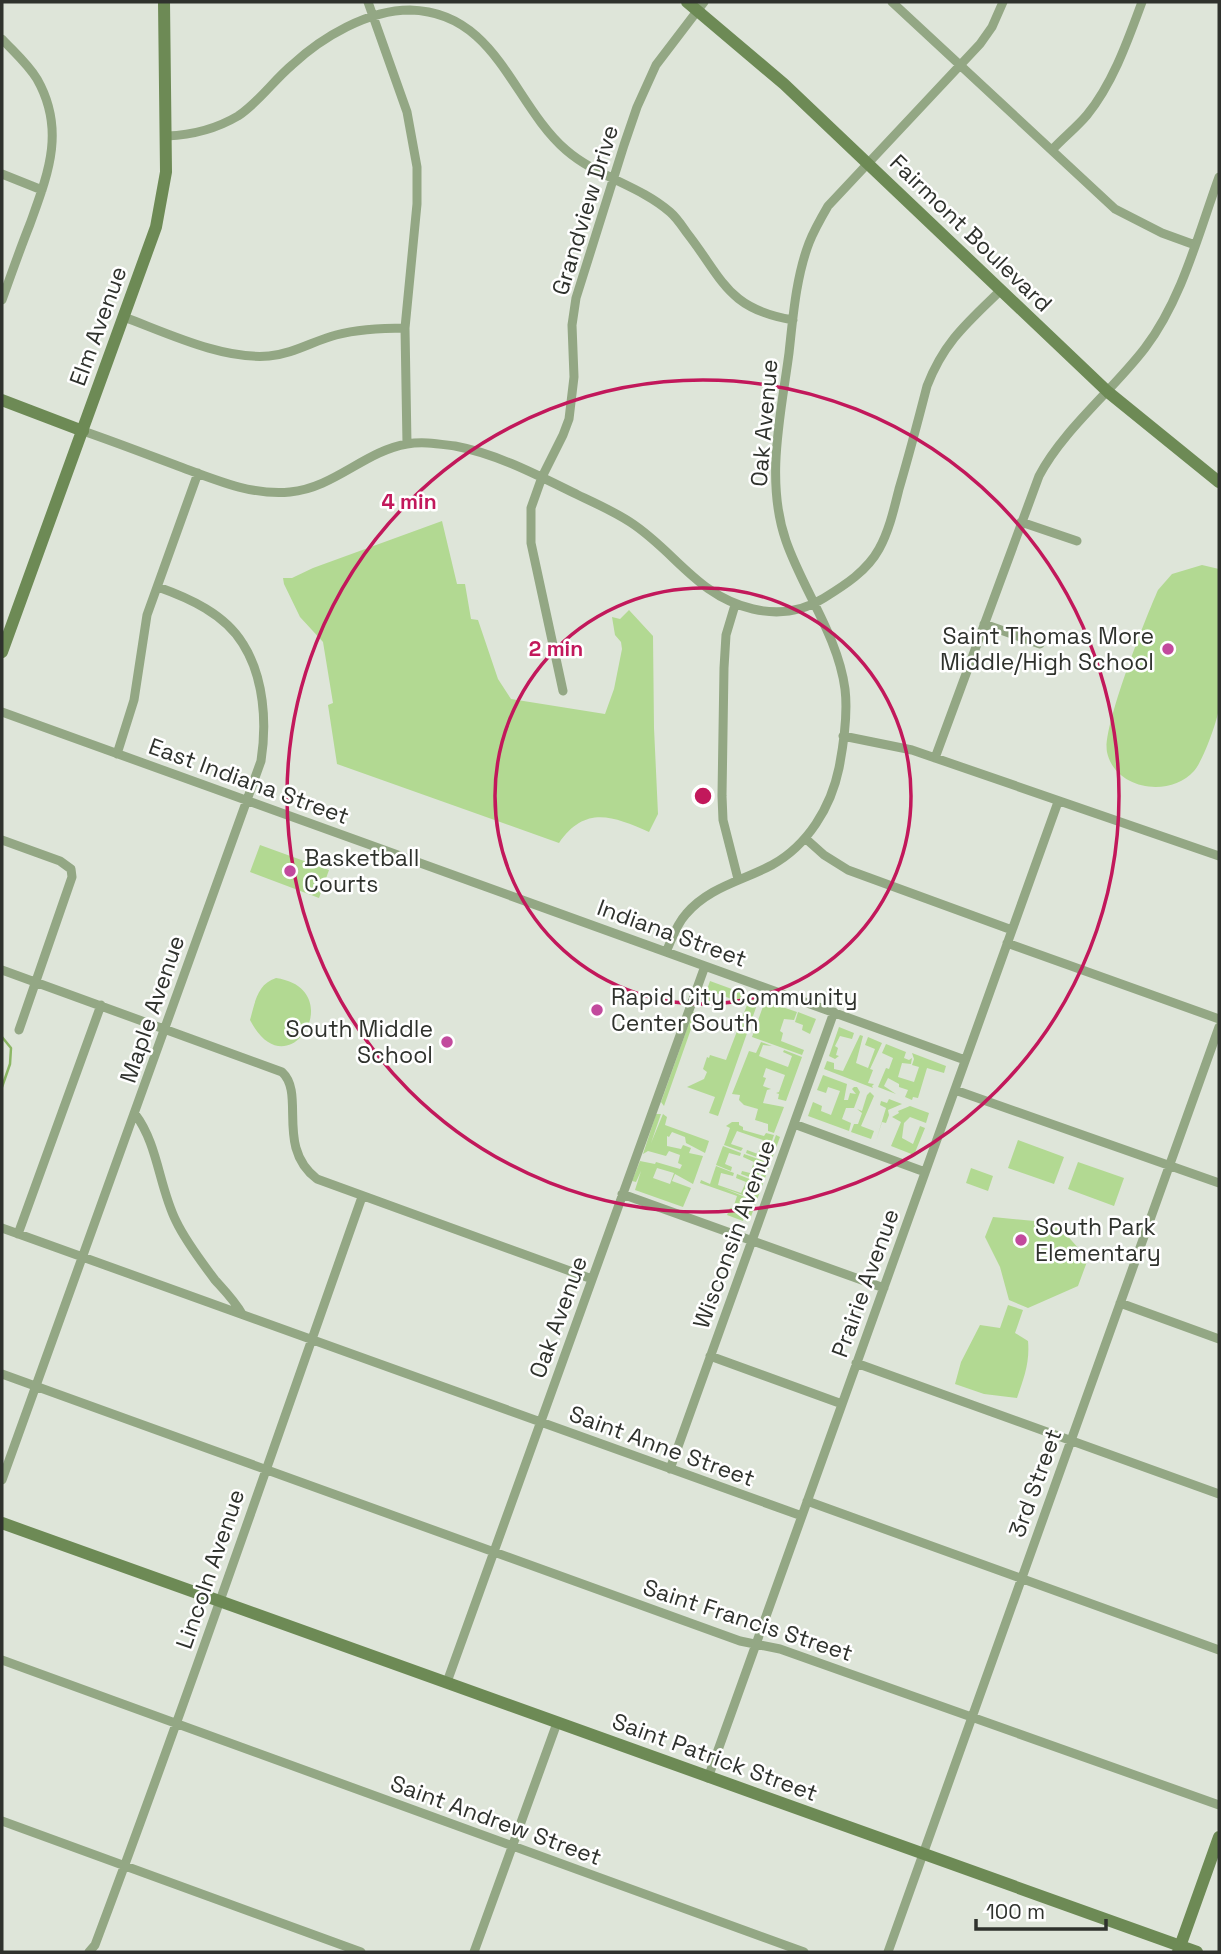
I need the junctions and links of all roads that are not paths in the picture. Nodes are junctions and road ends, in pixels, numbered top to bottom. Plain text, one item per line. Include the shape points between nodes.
1 (164, 2) edge
2 (368, 2) edge
3 (892, 2) edge
4 (1003, 2) edge
5 (1142, 2) edge
6 (696, 4) edge
7 (374, 16) junction
8 (2, 39) edge
9 (960, 66) junction
10 (167, 136) junction
11 (1052, 150) junction
12 (868, 163) junction
13 (2, 174) edge
14 (1219, 177) edge
15 (614, 179) junction
16 (43, 190) junction
17 (1195, 245) junction
18 (4, 285) edge
19 (1000, 290) junction
20 (2, 300) edge
21 (124, 317) junction
22 (793, 320) junction
23 (405, 328) junction
24 (1108, 392) junction
25 (2, 400) edge
26 (83, 431) junction
27 (407, 444) junction
28 (198, 473) junction
29 (542, 477) junction
30 (1219, 482) edge
31 (1021, 522) junction
32 (1077, 541) dead end
33 (158, 587) junction
34 (814, 604) junction
35 (735, 605) junction
36 (984, 624) junction
37 (1040, 644) dead end
38 (2, 652) edge
39 (563, 691) dead end
40 (2, 712) edge
41 (843, 736) junction
42 (117, 754) junction
43 (935, 758) junction
44 (247, 801) junction
45 (1058, 802) junction
46 (805, 838) junction
47 (2, 840) edge
48 (1219, 856) edge
49 (738, 879) junction
50 (484, 886) joint
51 (1012, 930) junction
52 (1007, 943) junction
53 (666, 952) junction
54 (705, 966) junction
55 (2, 970) edge
56 (36, 982) junction
57 (101, 1005) junction
58 (834, 1012) junction
59 (1219, 1019) edge
60 (1219, 1027) edge
61 (165, 1028) junction
62 (19, 1030) dead end
63 (965, 1060) junction
64 (955, 1090) junction
65 (135, 1114) junction
66 (794, 1125) junction
67 (1169, 1165) junction
68 (925, 1172) junction
69 (1219, 1183) edge
70 (622, 1194) junction
71 (362, 1197) junction
72 (2, 1228) edge
73 (18, 1234) junction
74 (752, 1241) junction
75 (82, 1256) junction
76 (592, 1279) junction
77 (884, 1288) junction
78 (1119, 1303) junction
79 (242, 1314) junction
80 (1219, 1339) edge
81 (311, 1340) junction
82 (710, 1356) junction
83 (856, 1363) junction
84 (2, 1374) edge
85 (36, 1386) junction
86 (842, 1404) junction
87 (540, 1423) junction
88 (1071, 1441) junction
89 (266, 1469) junction
90 (670, 1469) junction
91 (2, 1480) edge
92 (1219, 1494) edge
93 (807, 1502) junction
94 (802, 1516) junction
95 (2, 1522) edge
96 (494, 1552) junction
97 (1021, 1580) junction
98 (219, 1602) junction
99 (755, 1646) junction
100 (1219, 1650) edge
101 (2, 1660) edge
102 (447, 1682) junction
103 (972, 1718) junction
104 (557, 1723) junction
105 (176, 1724) junction
106 (708, 1778) junction
107 (1219, 1805) edge
108 (2, 1821) edge
109 (1219, 1837) edge
110 (513, 1847) junction
111 (924, 1855) junction
112 (125, 1866) junction
113 (1179, 1949) edge
114 (89, 1952) edge
115 (361, 1952) edge
116 (474, 1952) edge
117 (804, 1952) edge
118 (888, 1952) edge
119 (1197, 1952) edge

1 - 10 street, Elm Avenue
2 - 7 street
3 - 9 street
4 - 9 street, Oak Avenue via 992,27
5 - 11 street via 1107,84 1088,114
6 - 12 street, Fairmont Boulevard
6 - 15 street, Grandview Drive via 649,78
7 - 10 street via 317,45 237,116 209,129
7 - 15 street via 425,11 468,28 489,47 551,135 580,161
7 - 23 street via 407,112 417,167
8 - 16 street via 30,69 49,110 53,143
9 - 11 street
9 - 12 street, Oak Avenue
10 - 21 street, Elm Avenue via 156,227
11 - 17 street via 1115,209
12 - 19 street, Fairmont Boulevard
12 - 22 street, Oak Avenue via 816,226
13 - 16 street
14 - 17 street
15 - 22 street via 672,214 736,298 773,317
15 - 29 street, Grandview Drive via 576,298 569,419
16 - 18 street
17 - 24 street via 1161,324
18 - 20 street
19 - 24 street, Fairmont Boulevard
19 - 34 street via 958,331 934,368 879,550 854,578
21 - 23 street via 207,347 251,357 285,354 334,335
21 - 26 street, Elm Avenue
22 - 34 street, Oak Avenue via 775,485 786,542
23 - 27 street
24 - 30 street, Fairmont Boulevard
24 - 31 street via 1048,461
25 - 26 street
26 - 28 street
26 - 38 street, Elm Avenue
27 - 28 street via 293,492 244,489
27 - 29 street via 463,448
28 - 33 street
29 - 35 street via 627,520 707,589
29 - 39 street, Grandview Drive via 531,508 531,543
31 - 32 street
31 - 36 street
33 - 42 street via 143,628 134,700
33 - 44 street, Maple Avenue via 197,603 222,621 243,643 255,671 265,736
34 - 35 street via 778,612
34 - 41 street, Oak Avenue via 843,681
35 - 49 street via 726,635 722,796 723,820
36 - 37 street
36 - 43 street
40 - 42 street, East Indiana Street
41 - 43 street via 888,743
41 - 46 street, Oak Avenue via 834,787
42 - 44 street, East Indiana Street
43 - 45 street
44 - 50 street, East Indiana Street
44 - 61 street, Maple Avenue
45 - 48 street
45 - 51 street, Prairie Avenue
46 - 49 street, Oak Avenue via 771,865
46 - 51 street via 848,870
47 - 56 street via 71,869 70,885
49 - 53 street, Oak Avenue via 712,891 685,914
50 - 53 street, Indiana Street
51 - 52 street, Prairie Avenue
52 - 59 street
52 - 63 street, Prairie Avenue
53 - 54 street, Indiana Street
54 - 58 street, Indiana Street
54 - 70 street, Oak Avenue
55 - 56 street
56 - 57 street
56 - 62 street
57 - 61 street
57 - 73 street
58 - 63 street, Indiana Street
58 - 66 street, Wisconsin Avenue
60 - 67 street, 3rd Street
61 - 65 street, Maple Avenue
61 - 71 street via 288,1077 292,1126 304,1166 317,1179
63 - 64 street, Prairie Avenue
64 - 67 street
64 - 68 street, Prairie Avenue
65 - 75 street, Maple Avenue
65 - 79 street via 148,1134 176,1222
66 - 68 street
66 - 74 street, Wisconsin Avenue
67 - 69 street
67 - 78 street, 3rd Street
68 - 77 street, Prairie Avenue
70 - 74 street
70 - 76 street, Oak Avenue
71 - 76 street
71 - 81 street, Lincoln Avenue
72 - 73 street, Saint Anne Street
73 - 75 street, Saint Anne Street
74 - 77 street
74 - 82 street, Wisconsin Avenue
75 - 79 street, Saint Anne Street
75 - 85 street, Maple Avenue
76 - 87 street, Oak Avenue
77 - 83 street, Prairie Avenue
78 - 80 street
78 - 88 street, 3rd Street
79 - 81 street, Saint Anne Street
81 - 87 street, Saint Anne Street
81 - 89 street, Lincoln Avenue
82 - 86 street
82 - 90 street, Wisconsin Avenue
83 - 86 street, Prairie Avenue
83 - 88 street
84 - 85 street, Saint Francis Street
85 - 89 street, Saint Francis Street
85 - 91 street, Maple Avenue
86 - 93 street, Prairie Avenue
87 - 90 street, Saint Anne Street
87 - 96 street, Oak Avenue
88 - 92 street
88 - 97 street, 3rd Street
89 - 96 street, Saint Francis Street
89 - 98 street, Lincoln Avenue
90 - 94 street, Saint Anne Street
93 - 94 street, Prairie Avenue
93 - 97 street
94 - 99 street, Prairie Avenue
95 - 98 street, Saint Patrick Street
96 - 99 street, Saint Francis Street
96 - 102 street, Oak Avenue
97 - 100 street
97 - 103 street, 3rd Street
98 - 102 street, Saint Patrick Street
98 - 105 street, Lincoln Avenue
99 - 103 street, Saint Francis Street via 780,1649
99 - 106 street, Prairie Avenue
101 - 105 street, Saint Andrew Street
102 - 104 street, Saint Patrick Street
103 - 107 street, Saint Francis Street
103 - 111 street, 3rd Street
104 - 106 street, Saint Patrick Street
104 - 110 street
105 - 110 street, Saint Andrew Street
105 - 112 street, Lincoln Avenue
106 - 111 street, Saint Patrick Street
108 - 112 street
109 - 113 street
110 - 116 street
110 - 117 street, Saint Andrew Street
111 - 113 street, Saint Patrick Street
111 - 118 street, 3rd Street
112 - 114 street, Lincoln Avenue
112 - 115 street
113 - 119 street, Saint Patrick Street

